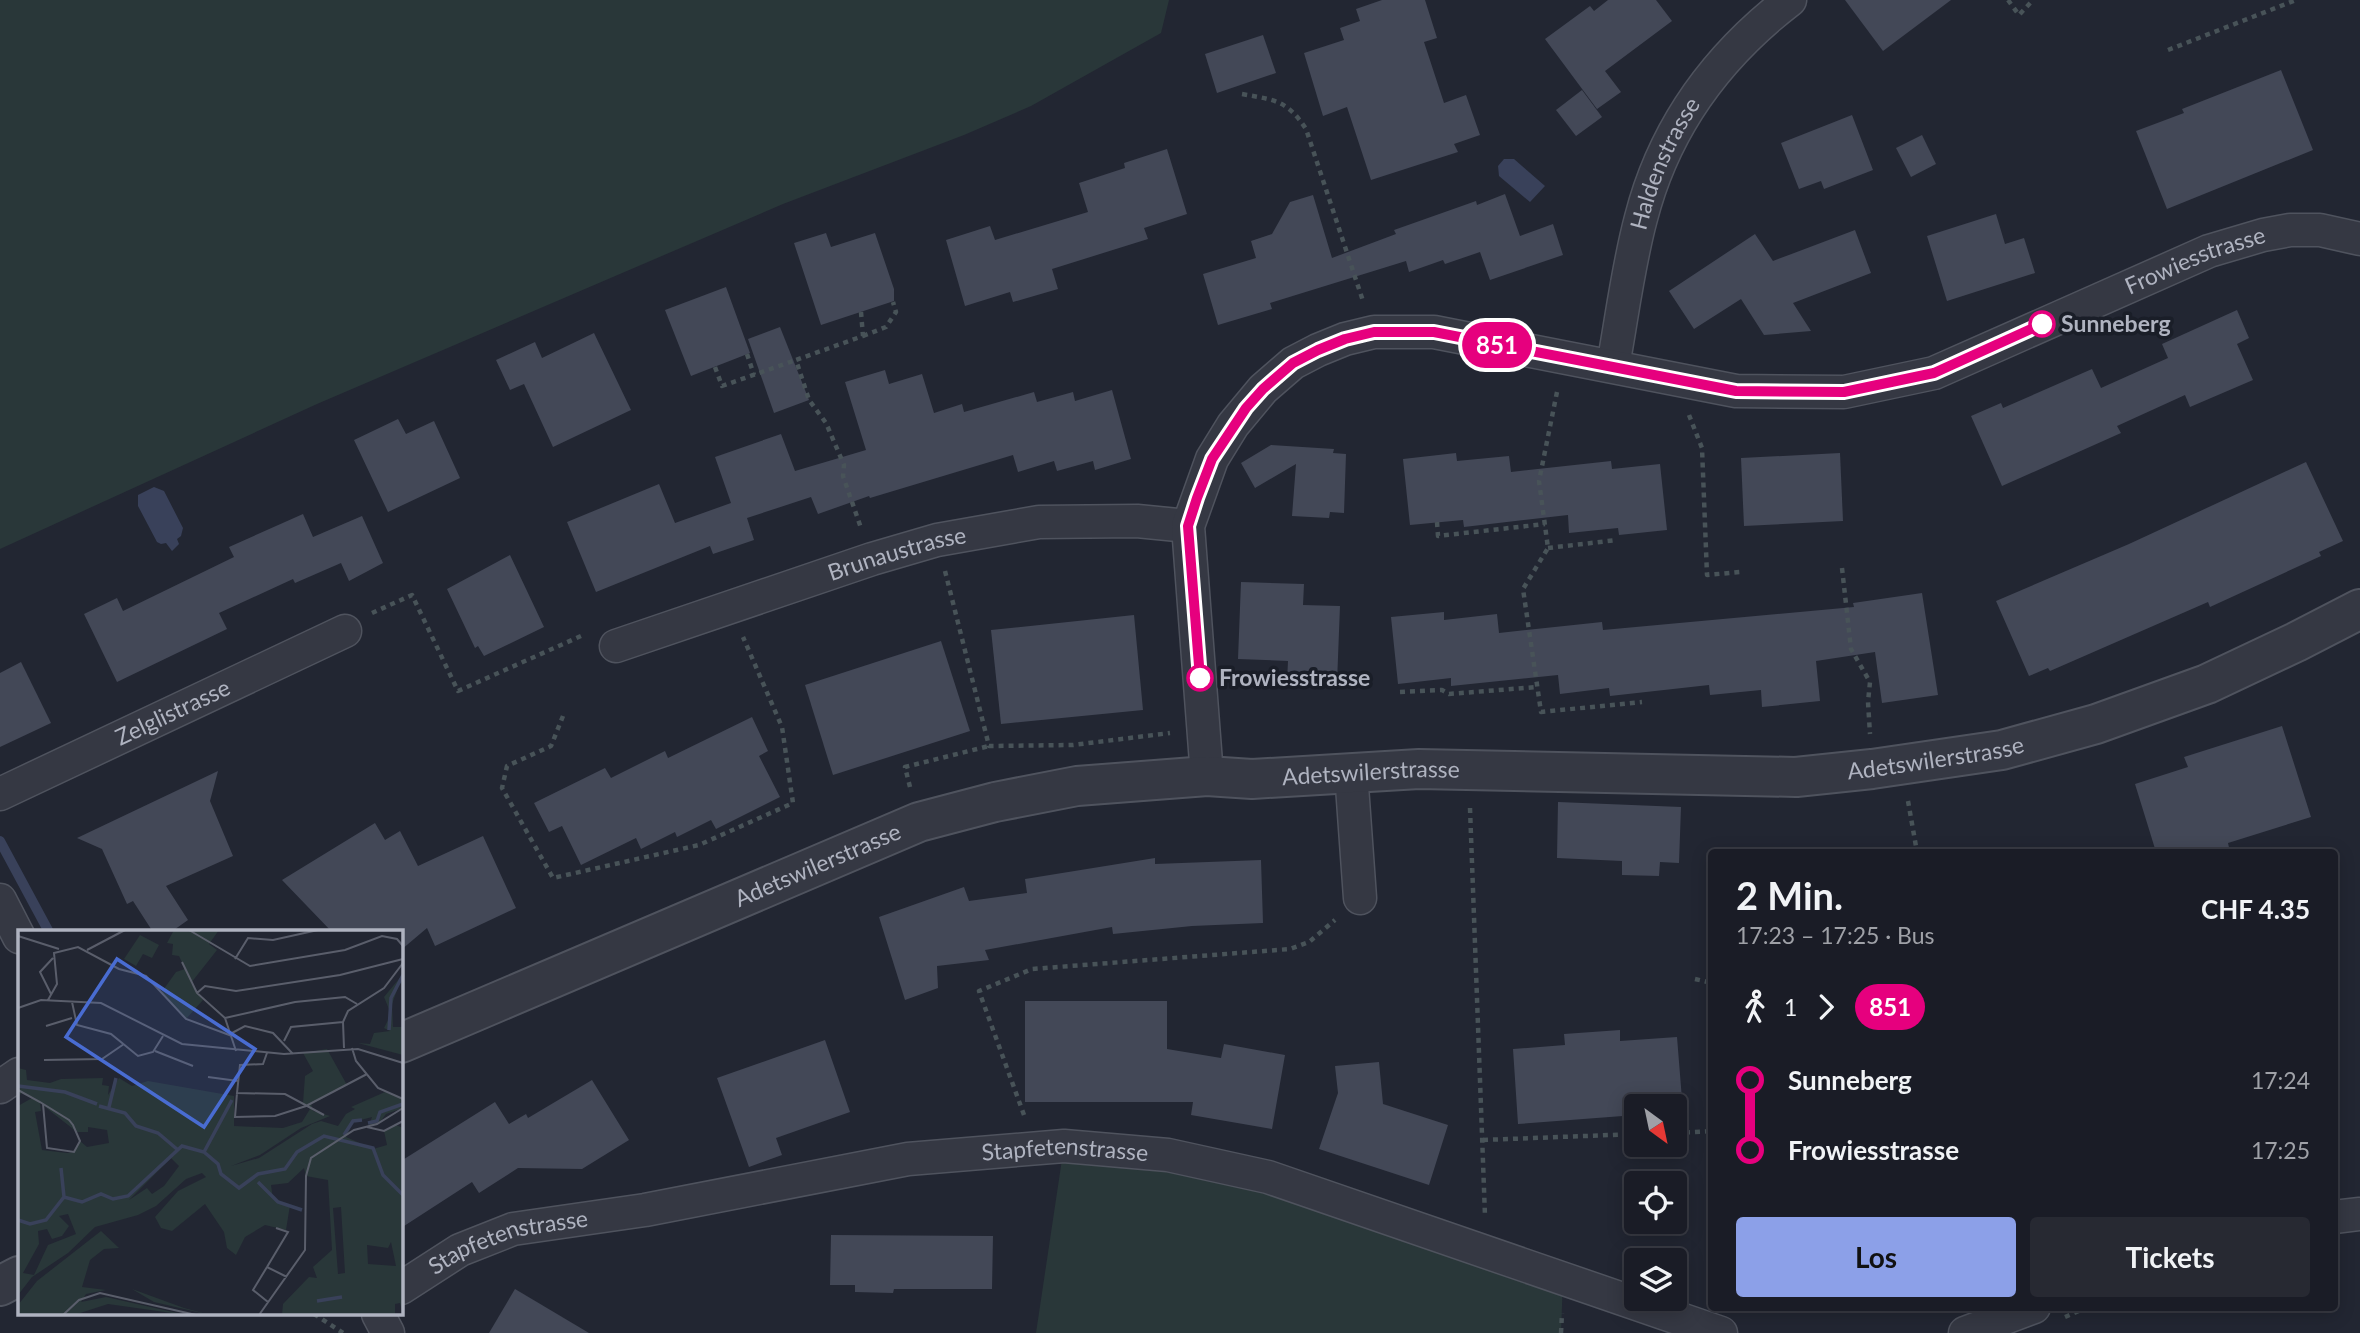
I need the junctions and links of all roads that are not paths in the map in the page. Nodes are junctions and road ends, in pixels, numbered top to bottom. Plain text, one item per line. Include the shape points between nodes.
1 (1790, 0) edge
2 (2360, 239) edge
3 (1613, 366) junction
4 (1188, 526) junction
5 (2360, 609) edge
6 (345, 631) road end
7 (616, 646) road end
8 (1351, 772) junction
9 (1207, 775) junction
10 (0, 794) edge
11 (1360, 898) dead end
12 (0, 900) edge
13 (18, 935) edge
14 (402, 1043) edge
15 (18, 1075) edge
16 (0, 1087) edge
17 (2360, 1214) edge
18 (2338, 1217) edge
19 (18, 1277) edge
20 (0, 1286) edge
21 (402, 1287) edge
22 (2023, 1311) edge
23 (379, 1316) edge
24 (388, 1333) edge
25 (1721, 1333) edge
26 (1965, 1333) edge

1 - 3 street, Haldenstrasse via 1756,26 1714,72 1679,124 1658,167 1641,218
2 - 3 street, Frowiesstrasse via 2320,230 2290,230 2208,251 1934,373 1844,392 1736,391
3 - 4 street, Frowiesstrasse via 1434,332 1374,332 1345,339 1293,363 1263,389 1212,459
4 - 7 street, Brunaustrasse via 1137,521 1039,522 937,540
4 - 9 street, Frowiesstrasse
5 - 8 street, Adetswilerstrasse via 2207,684 2096,724 2002,750 1796,777 1531,770
6 - 10 street, Zelglistrasse
8 - 9 street, Adetswilerstrasse via 1252,779
8 - 11 street
9 - 14 street, Adetswilerstrasse via 1077,786 919,822
12 - 13 street
15 - 16 street
17 - 18 street
19 - 20 street
21 - 25 street, Stapfetenstrasse via 460,1250 513,1229 645,1210 908,1159 1064,1146 1168,1155 1268,1177
22 - 26 street
23 - 24 street

